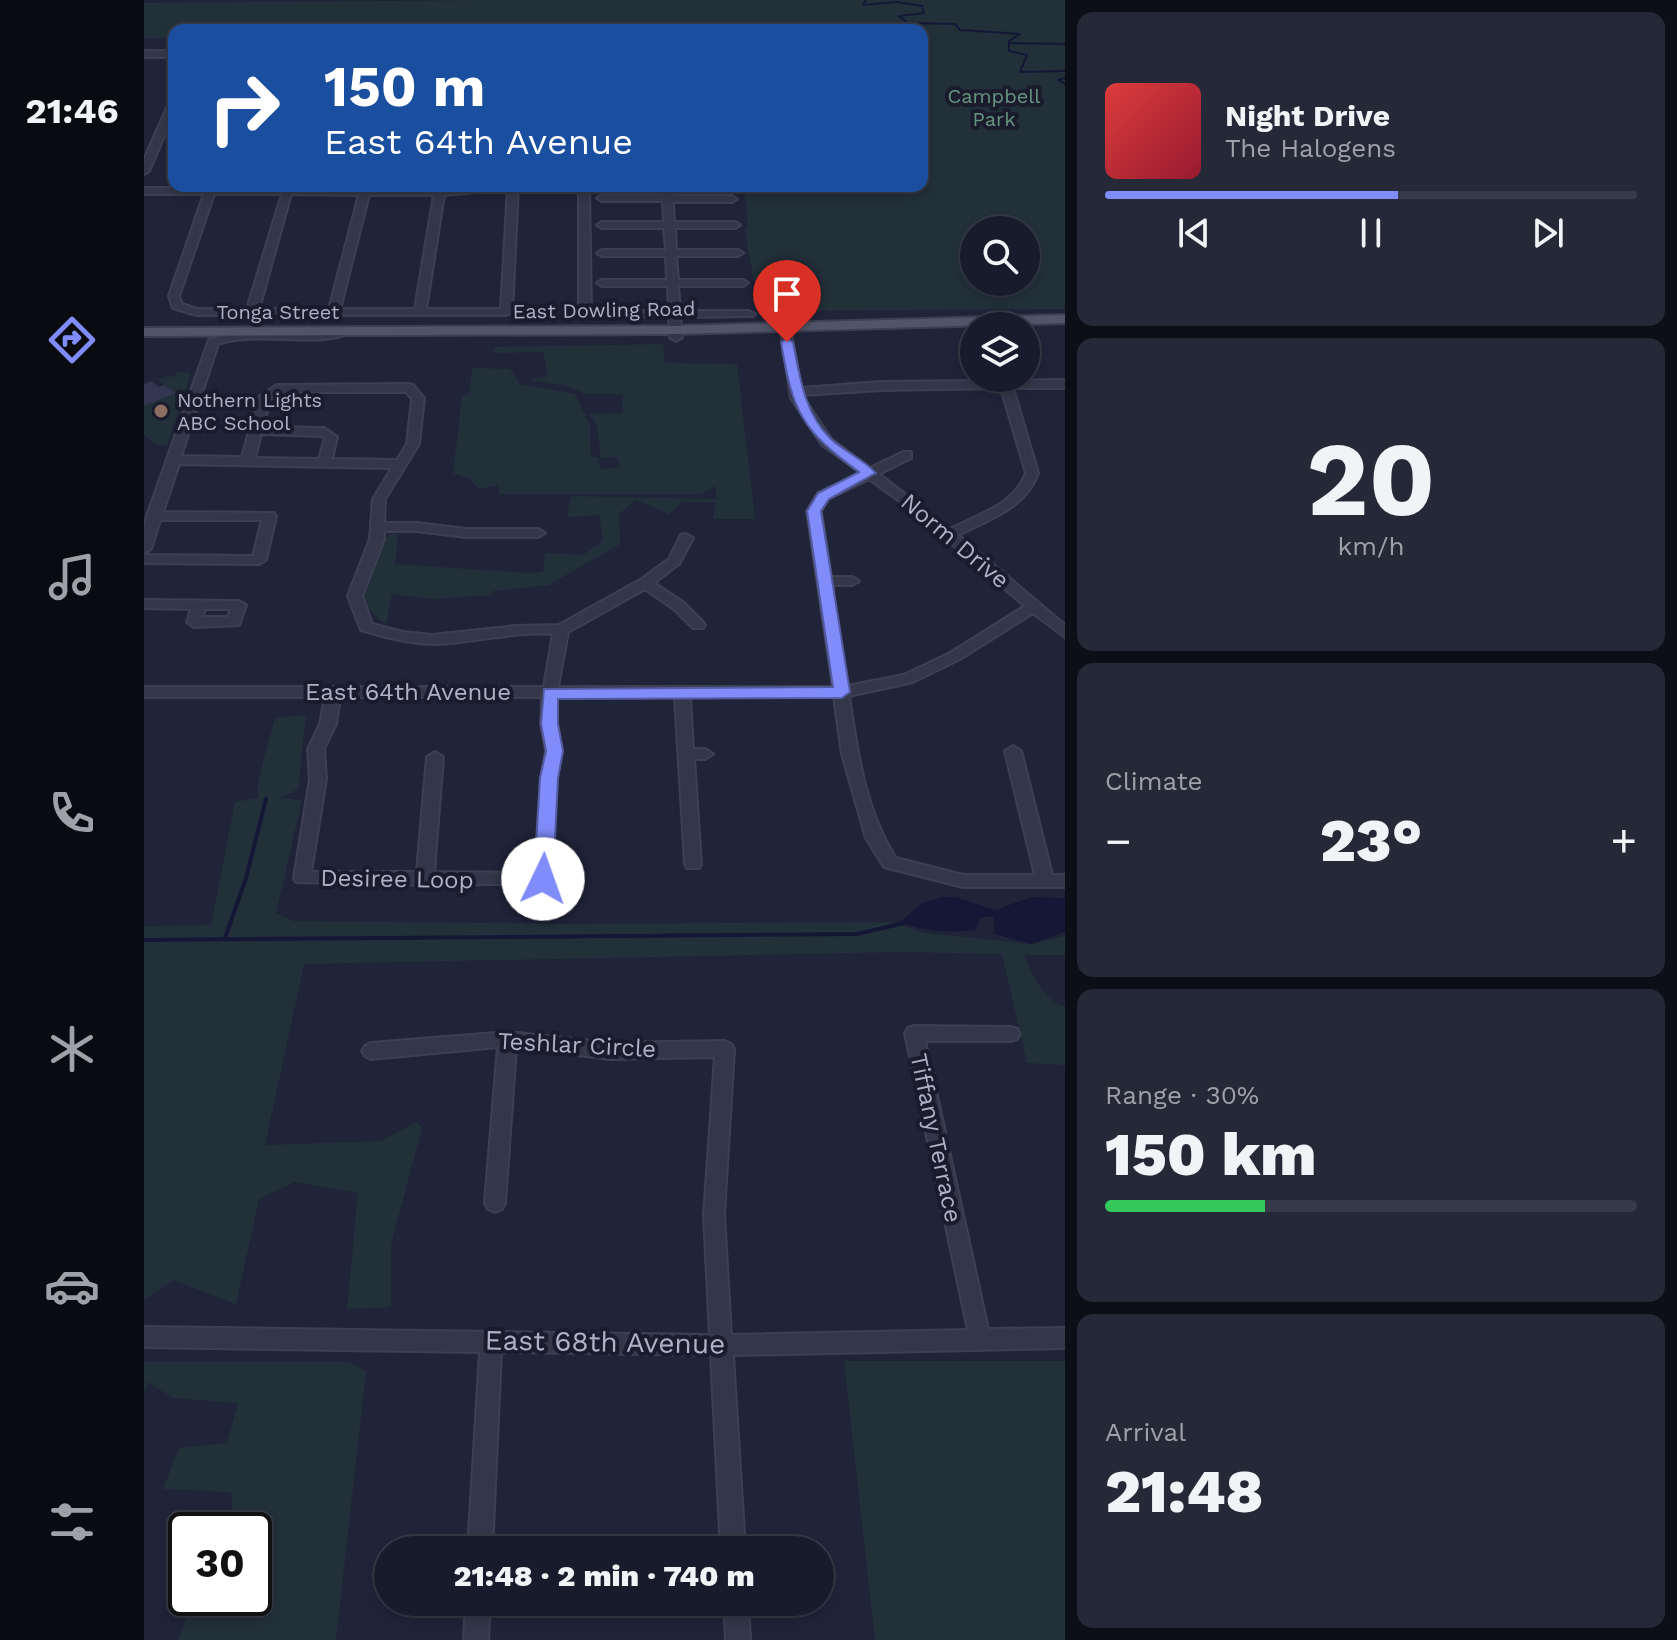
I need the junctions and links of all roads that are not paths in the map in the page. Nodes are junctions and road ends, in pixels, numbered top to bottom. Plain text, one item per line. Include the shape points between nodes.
1 (144, 54) edge
2 (168, 54) edge
3 (168, 118) edge
4 (144, 171) edge
5 (168, 190) edge
6 (144, 191) edge
7 (209, 192) edge
8 (287, 192) edge
9 (365, 192) edge
10 (439, 192) edge
11 (511, 192) edge
12 (584, 192) edge
13 (667, 192) edge
14 (602, 198) dead end
15 (667, 199) junction
16 (732, 199) dead end
17 (602, 225) dead end
18 (669, 225) junction
19 (735, 225) dead end
20 (602, 253) dead end
21 (671, 253) junction
22 (738, 253) dead end
23 (602, 283) dead end
24 (743, 283) dead end
25 (673, 284) junction
26 (252, 312) junction
27 (334, 312) junction
28 (420, 312) junction
29 (585, 313) dead end
30 (603, 314) dead end
31 (749, 314) dead end
32 (1065, 319) edge
33 (675, 327) junction
34 (1040, 329) edge
35 (1065, 329) edge
36 (960, 330) edge
37 (785, 331) junction
38 (144, 332) edge
39 (344, 332) junction
40 (213, 342) junction
41 (144, 343) edge
42 (1040, 384) edge
43 (1065, 384) edge
44 (960, 385) edge
45 (796, 392) junction
46 (1008, 392) edge
47 (256, 430) junction
48 (907, 455) dead end
49 (248, 459) junction
50 (172, 460) junction
51 (325, 461) junction
52 (400, 464) junction
53 (869, 473) junction
54 (154, 516) junction
55 (380, 527) junction
56 (538, 533) dead end
57 (948, 535) junction
58 (686, 538) dead end
59 (144, 549) edge
60 (144, 559) edge
61 (824, 581) junction
62 (852, 581) dead end
63 (645, 583) junction
64 (144, 604) edge
65 (199, 604) dead end
66 (1034, 606) junction
67 (698, 625) dead end
68 (561, 630) junction
69 (1065, 632) edge
70 (144, 692) edge
71 (333, 692) junction
72 (842, 692) junction
73 (550, 693) junction
74 (682, 694) junction
75 (1013, 751) dead end
76 (686, 754) junction
77 (705, 754) dead end
78 (435, 757) dead end
79 (693, 864) dead end
80 (425, 879) junction
81 (1045, 881) junction
82 (1065, 881) edge
83 (1011, 1034) dead end
84 (508, 1039) junction
85 (371, 1051) dead end
86 (495, 1203) dead end
87 (144, 1337) edge
88 (1065, 1338) edge
89 (980, 1339) junction
90 (491, 1340) junction
91 (721, 1345) junction
92 (481, 1536) edge
93 (732, 1536) edge
94 (477, 1616) edge
95 (737, 1616) edge
96 (476, 1640) edge
97 (738, 1640) edge

1 - 2 street
3 - 4 street
5 - 6 street
7 - 26 street, Tonga Street via 174,296 177,306 196,312
8 - 26 street
9 - 27 street
10 - 28 street
11 - 28 street, Tonga Street via 506,312
12 - 29 street
13 - 15 street
14 - 15 street
15 - 16 street
15 - 18 street
17 - 18 street
18 - 19 street
18 - 21 street
20 - 21 street
21 - 22 street
21 - 25 street
23 - 25 street
24 - 25 street
25 - 33 street
26 - 27 street, Tonga Street
27 - 28 street, Tonga Street
30 - 33 street
31 - 33 street
32 - 37 main road, East Dowling Road
33 - 37 main road, East Dowling Road
33 - 39 main road, East Dowling Road
33 - 40 main road, East Dowling Road
34 - 35 main road
36 - 37 main road, East Dowling Road
37 - 45 street, Norm Drive
38 - 39 main road, East Dowling Road
39 - 40 street via 230,336
40 - 41 main road, East Dowling Road
40 - 50 street
42 - 43 street
44 - 45 street
45 - 53 street, Norm Drive via 826,442
46 - 57 street via 1032,473 1030,485
47 - 49 street
47 - 51 street via 324,432 331,437
47 - 52 street via 265,397 281,388 409,388 418,398 415,429 413,444
48 - 53 street
49 - 50 street
49 - 51 street
50 - 54 street
51 - 52 street
52 - 55 street via 379,499
53 - 57 street, Norm Drive
53 - 61 street via 823,496 814,511
54 - 59 street
54 - 60 street via 269,516 259,560
55 - 56 street
55 - 68 street via 355,596 361,630 439,640 533,627
57 - 66 street, Norm Drive
58 - 63 street via 674,561
61 - 62 street
61 - 72 street
63 - 67 street
63 - 68 street
64 - 65 street
66 - 69 street, Norm Drive
66 - 72 street, East 64th Avenue via 908,679
68 - 73 street
70 - 71 street, East 64th Avenue
71 - 73 street, East 64th Avenue
71 - 80 street, Desiree Loop via 328,724 316,749 318,779 302,878
72 - 74 street, East 64th Avenue
72 - 81 street via 850,754 874,838 890,863 963,881
73 - 74 street, East 64th Avenue
73 - 80 street, Desiree Loop via 554,751 543,879
74 - 76 street
75 - 81 street
76 - 77 street
76 - 79 street
78 - 80 street
81 - 82 street
83 - 89 street, Tiffany Terrace via 914,1033
84 - 85 street, Teshlar Circle
84 - 86 street
84 - 91 street, Teshlar Circle via 610,1051 725,1049 714,1215
87 - 90 street, East 68th Avenue
88 - 89 street, East 68th Avenue
89 - 91 street, East 68th Avenue
90 - 91 street, East 68th Avenue
90 - 92 street
91 - 93 street
94 - 96 street
95 - 97 street

